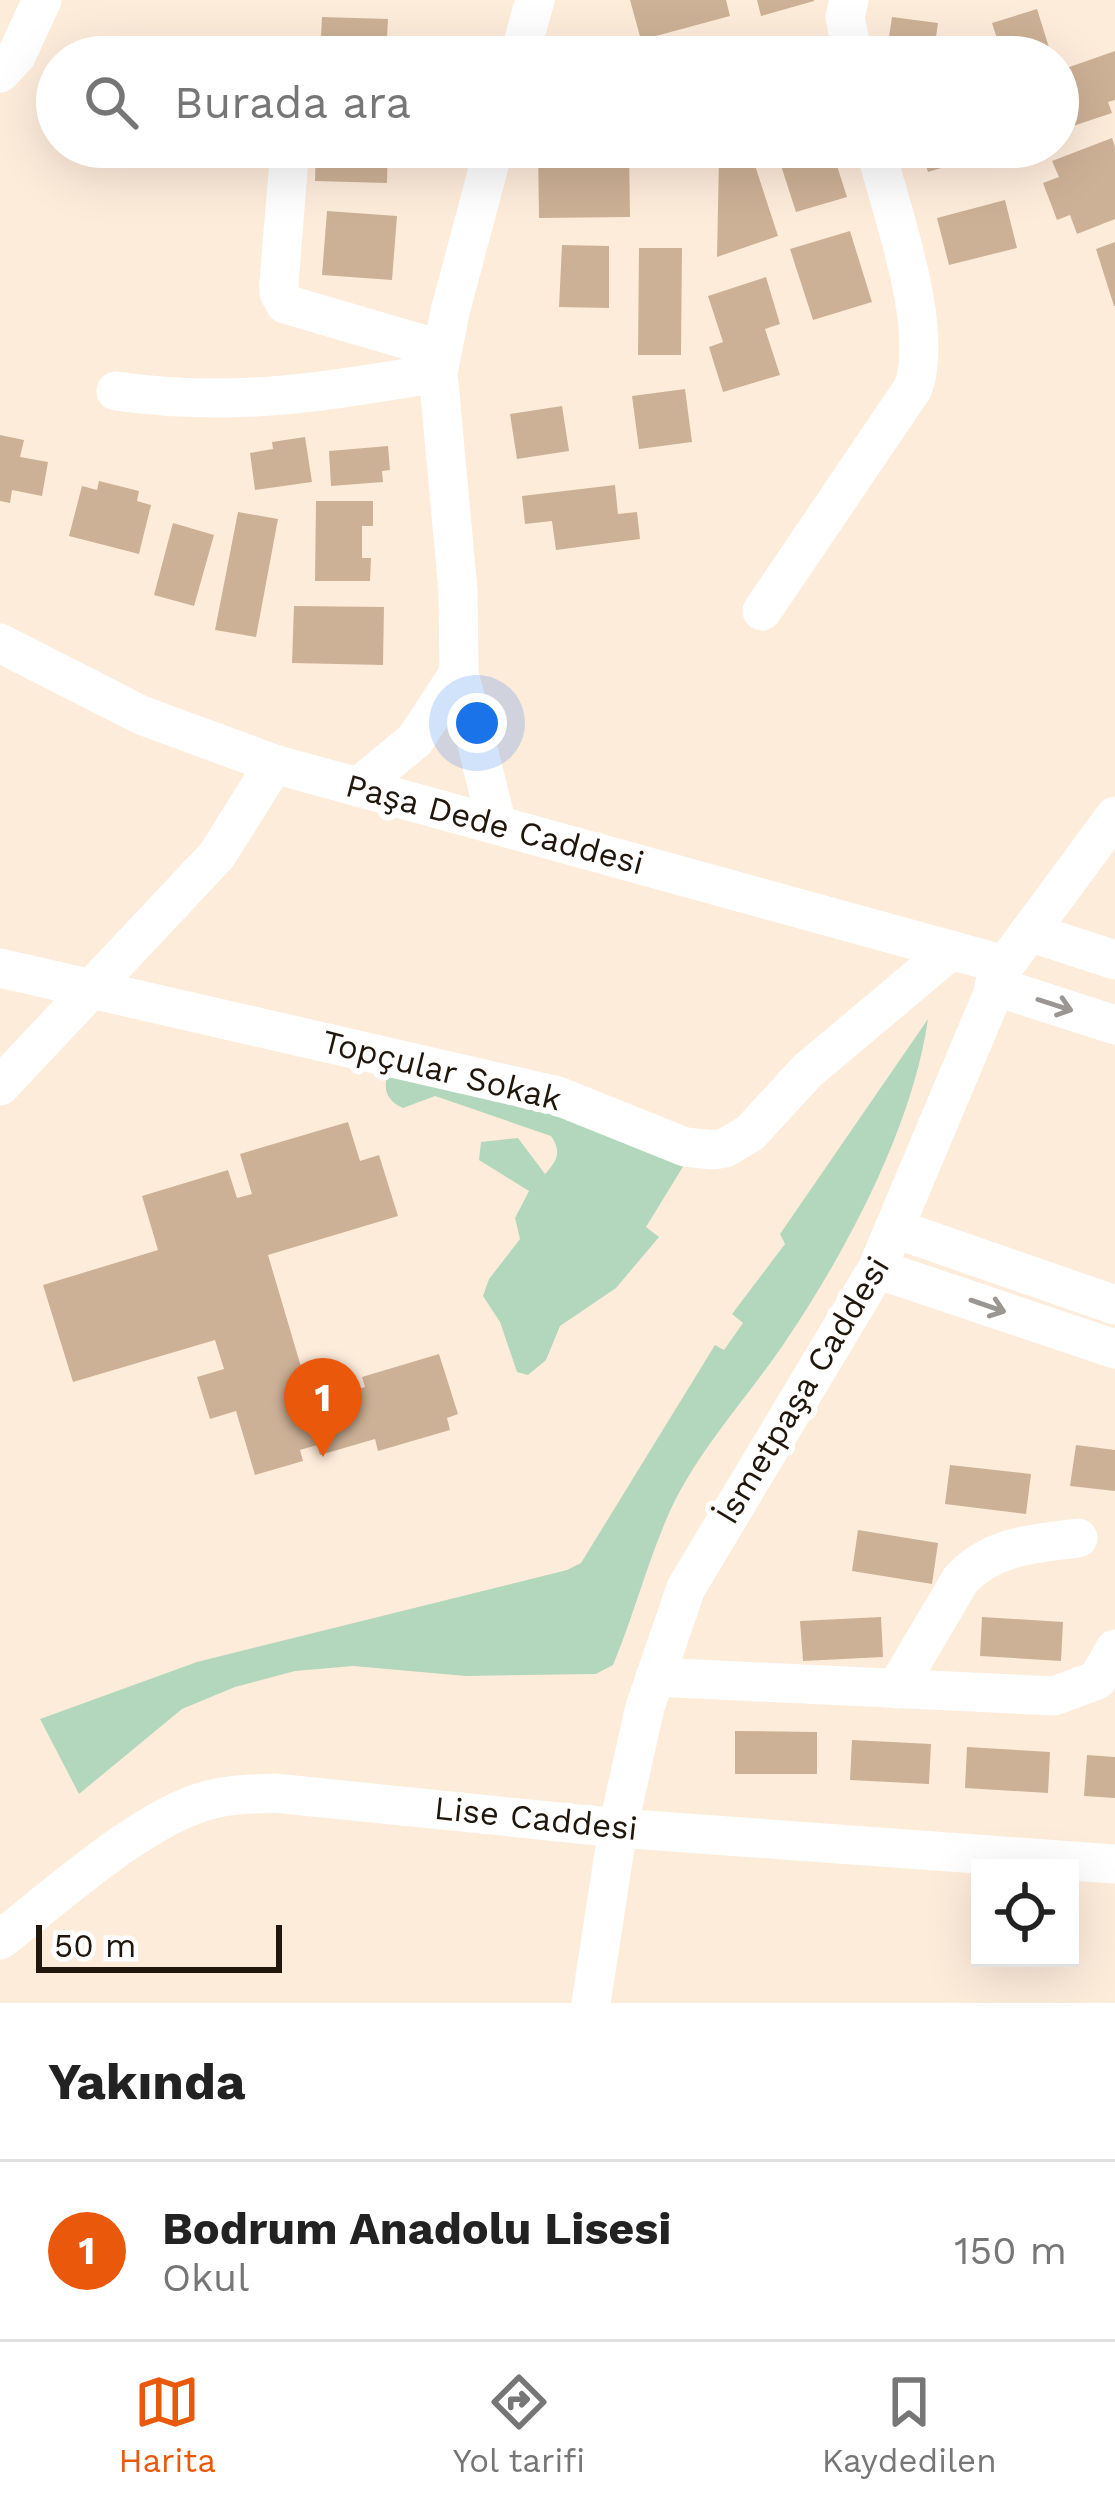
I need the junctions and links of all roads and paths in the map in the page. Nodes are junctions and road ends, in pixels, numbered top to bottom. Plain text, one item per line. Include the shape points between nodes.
1 (42, 0) edge
2 (536, 0) edge
3 (849, 0) edge
4 (525, 36) edge
5 (849, 36) edge
6 (0, 73) edge
7 (288, 168) edge
8 (489, 168) edge
9 (880, 168) edge
10 (440, 362) junction
11 (116, 391) dead end
12 (762, 610) dead end
13 (0, 643) edge
14 (459, 673) junction
15 (274, 764) junction
16 (358, 787) junction
17 (1115, 816) edge
18 (497, 825) junction
19 (1029, 932) junction
20 (951, 950) junction
21 (1115, 960) edge
22 (0, 968) edge
23 (999, 976) junction
24 (88, 990) junction
25 (1115, 1025) edge
26 (0, 1086) edge
27 (896, 1229) junction
28 (877, 1269) junction
29 (1115, 1304) edge
30 (1115, 1349) edge
31 (1078, 1538) dead end
32 (1115, 1649) edge
33 (655, 1677) junction
34 (896, 1689) junction
35 (618, 1828) junction
36 (1115, 1864) edge
37 (0, 1940) edge
38 (591, 2003) edge

1 - 6 street
2 - 4 street
3 - 5 street
7 - 10 street via 279,282 285,304
8 - 10 street
9 - 12 street via 918,317 920,370
10 - 11 street via 274,399
10 - 14 street
13 - 15 street, Paşa Dede Caddesi via 141,716
14 - 16 street via 415,740
14 - 18 street
15 - 16 street, Paşa Dede Caddesi
15 - 24 street via 217,855
16 - 18 street, Paşa Dede Caddesi
17 - 19 street, İsmetpaşa Caddesi
18 - 20 street, Paşa Dede Caddesi
19 - 21 street
19 - 23 street, İsmetpaşa Caddesi
20 - 23 street, Paşa Dede Caddesi
20 - 24 street, Topçular Sokak via 808,1071 750,1133 713,1150 685,1147 559,1096
22 - 24 street, Topçular Sokak
23 -> 25 street, Paşa Dede Caddesi
23 - 27 street, İsmetpaşa Caddesi
24 - 26 street
27 - 28 street, İsmetpaşa Caddesi
27 - 29 street
28 -> 30 street
28 - 33 street, İsmetpaşa Caddesi via 695,1572
31 - 34 street via 1000,1551 973,1566
32 - 34 street via 1097,1680 1054,1696
33 - 34 street
33 - 35 street, İsmetpaşa Caddesi
35 - 36 street, Lise Caddesi
35 - 37 street, Lise Caddesi via 274,1792 212,1799 141,1834
35 - 38 street, İsmetpaşa Caddesi

